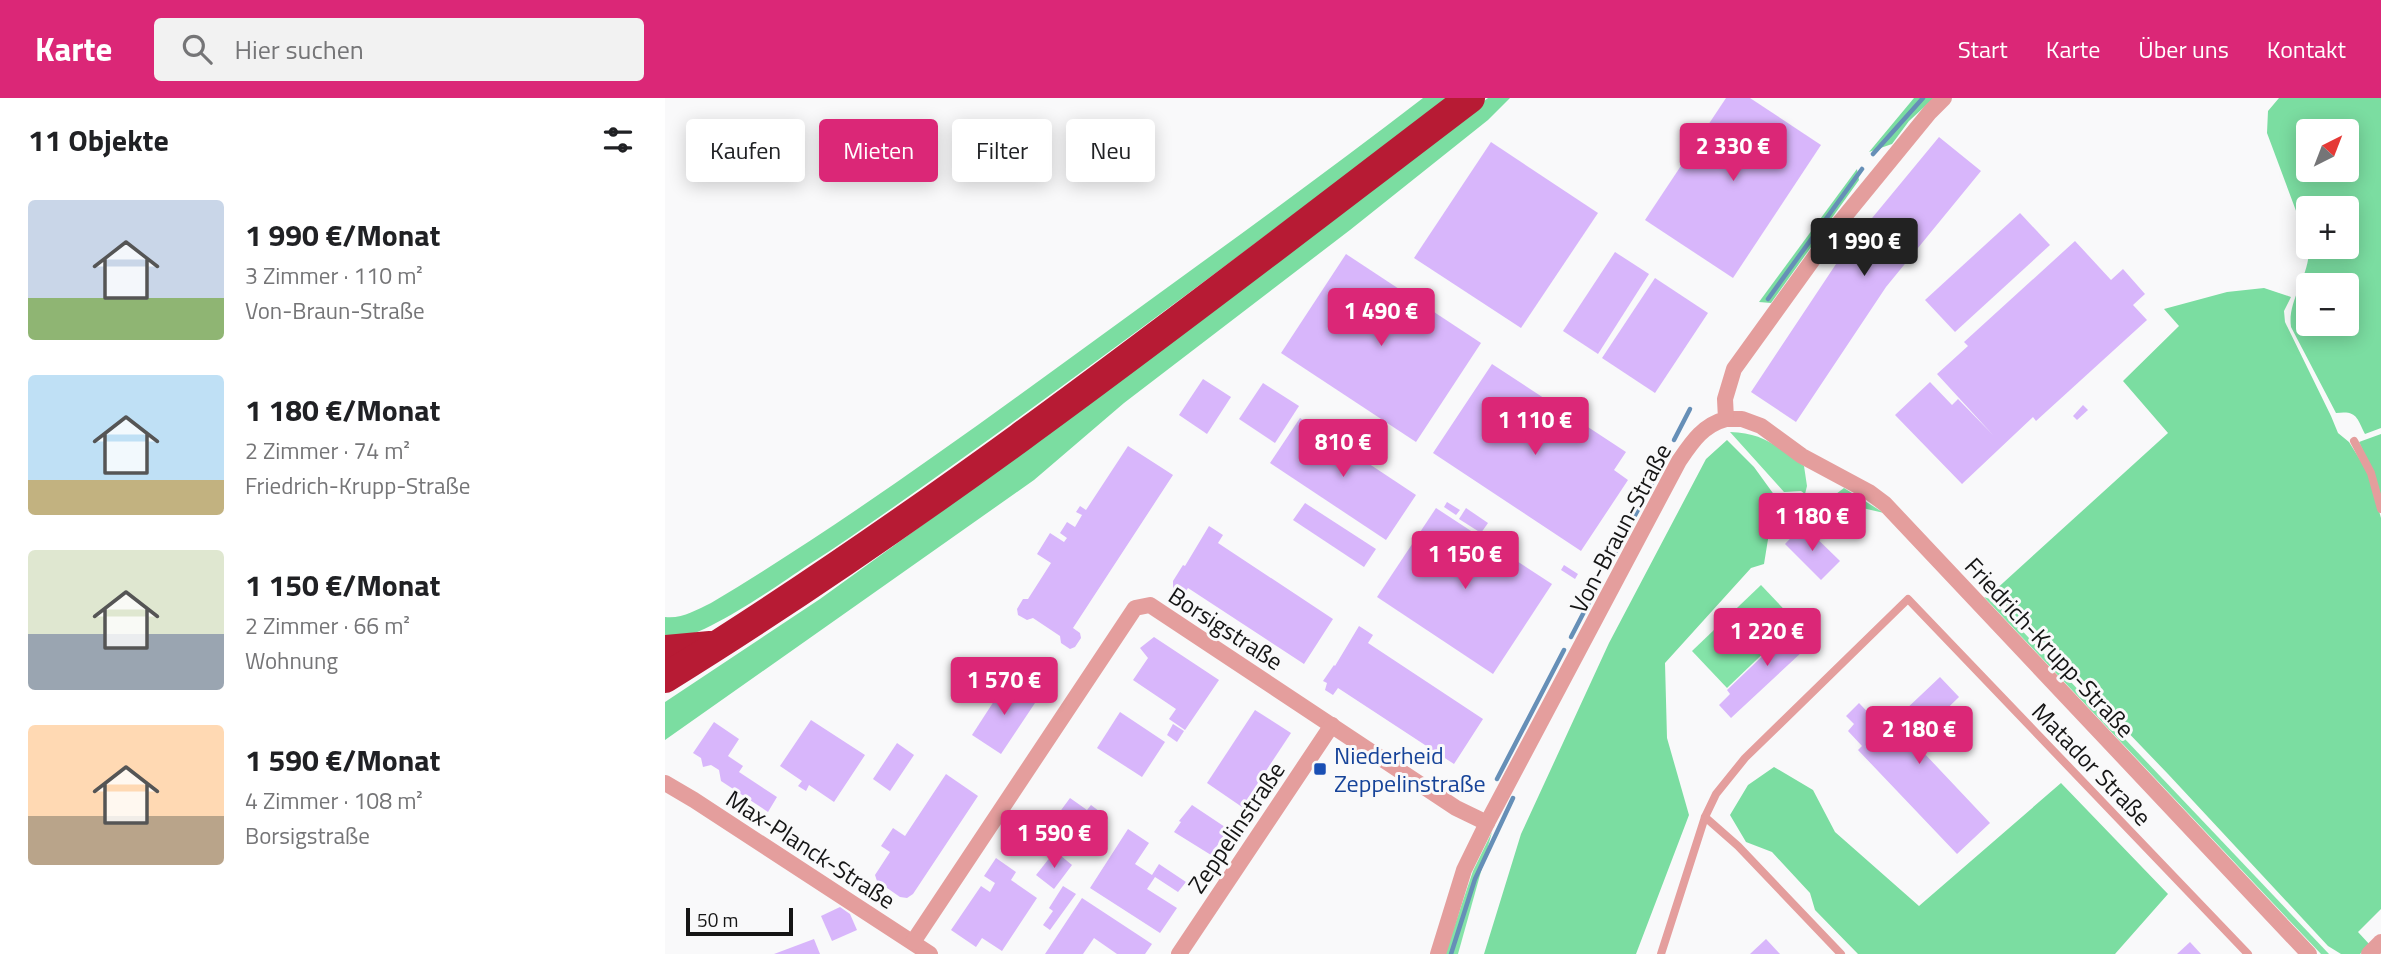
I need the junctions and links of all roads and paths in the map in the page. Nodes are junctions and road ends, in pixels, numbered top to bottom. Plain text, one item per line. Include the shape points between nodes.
1 (1470, 98) edge
2 (1944, 98) edge
3 (1726, 419) junction
4 (2354, 441) dead end
5 (2381, 509) edge
6 (717, 645) junction
7 (665, 650) edge
8 (665, 678) edge
9 (1332, 725) junction
10 (665, 783) edge
11 (1705, 817) junction
12 (1486, 823) junction
13 (2381, 942) edge
14 (913, 943) junction
15 (930, 954) edge
16 (1179, 954) edge
17 (1438, 954) edge
18 (1661, 954) edge
19 (1841, 954) edge
20 (2248, 954) edge
21 (2309, 954) edge
22 (2369, 954) edge

1 - 6 highway via 1042,420 870,544
2 - 3 street via 1840,222 1734,369 1725,399
3 - 12 street, Von-Braun-Straße via 1702,430 1679,461
3 - 21 street, Friedrich-Krupp-Straße via 1761,426 1802,456 1885,504
4 - 5 lane via 2371,473
6 - 7 highway
6 - 8 highway
9 - 12 street, Borsigstraße
9 - 14 street, Borsigstraße via 1150,605 1135,608
9 - 16 street, Zeppelinstraße
10 - 14 street, Max-Planck-Straße
11 - 18 lane
11 - 19 lane
11 - 20 lane, Matador Straße via 1716,794 1745,758 1908,599
12 - 17 street, Von-Braun-Straße via 1464,870
13 - 22 street
14 - 15 street, Max-Planck-Straße

